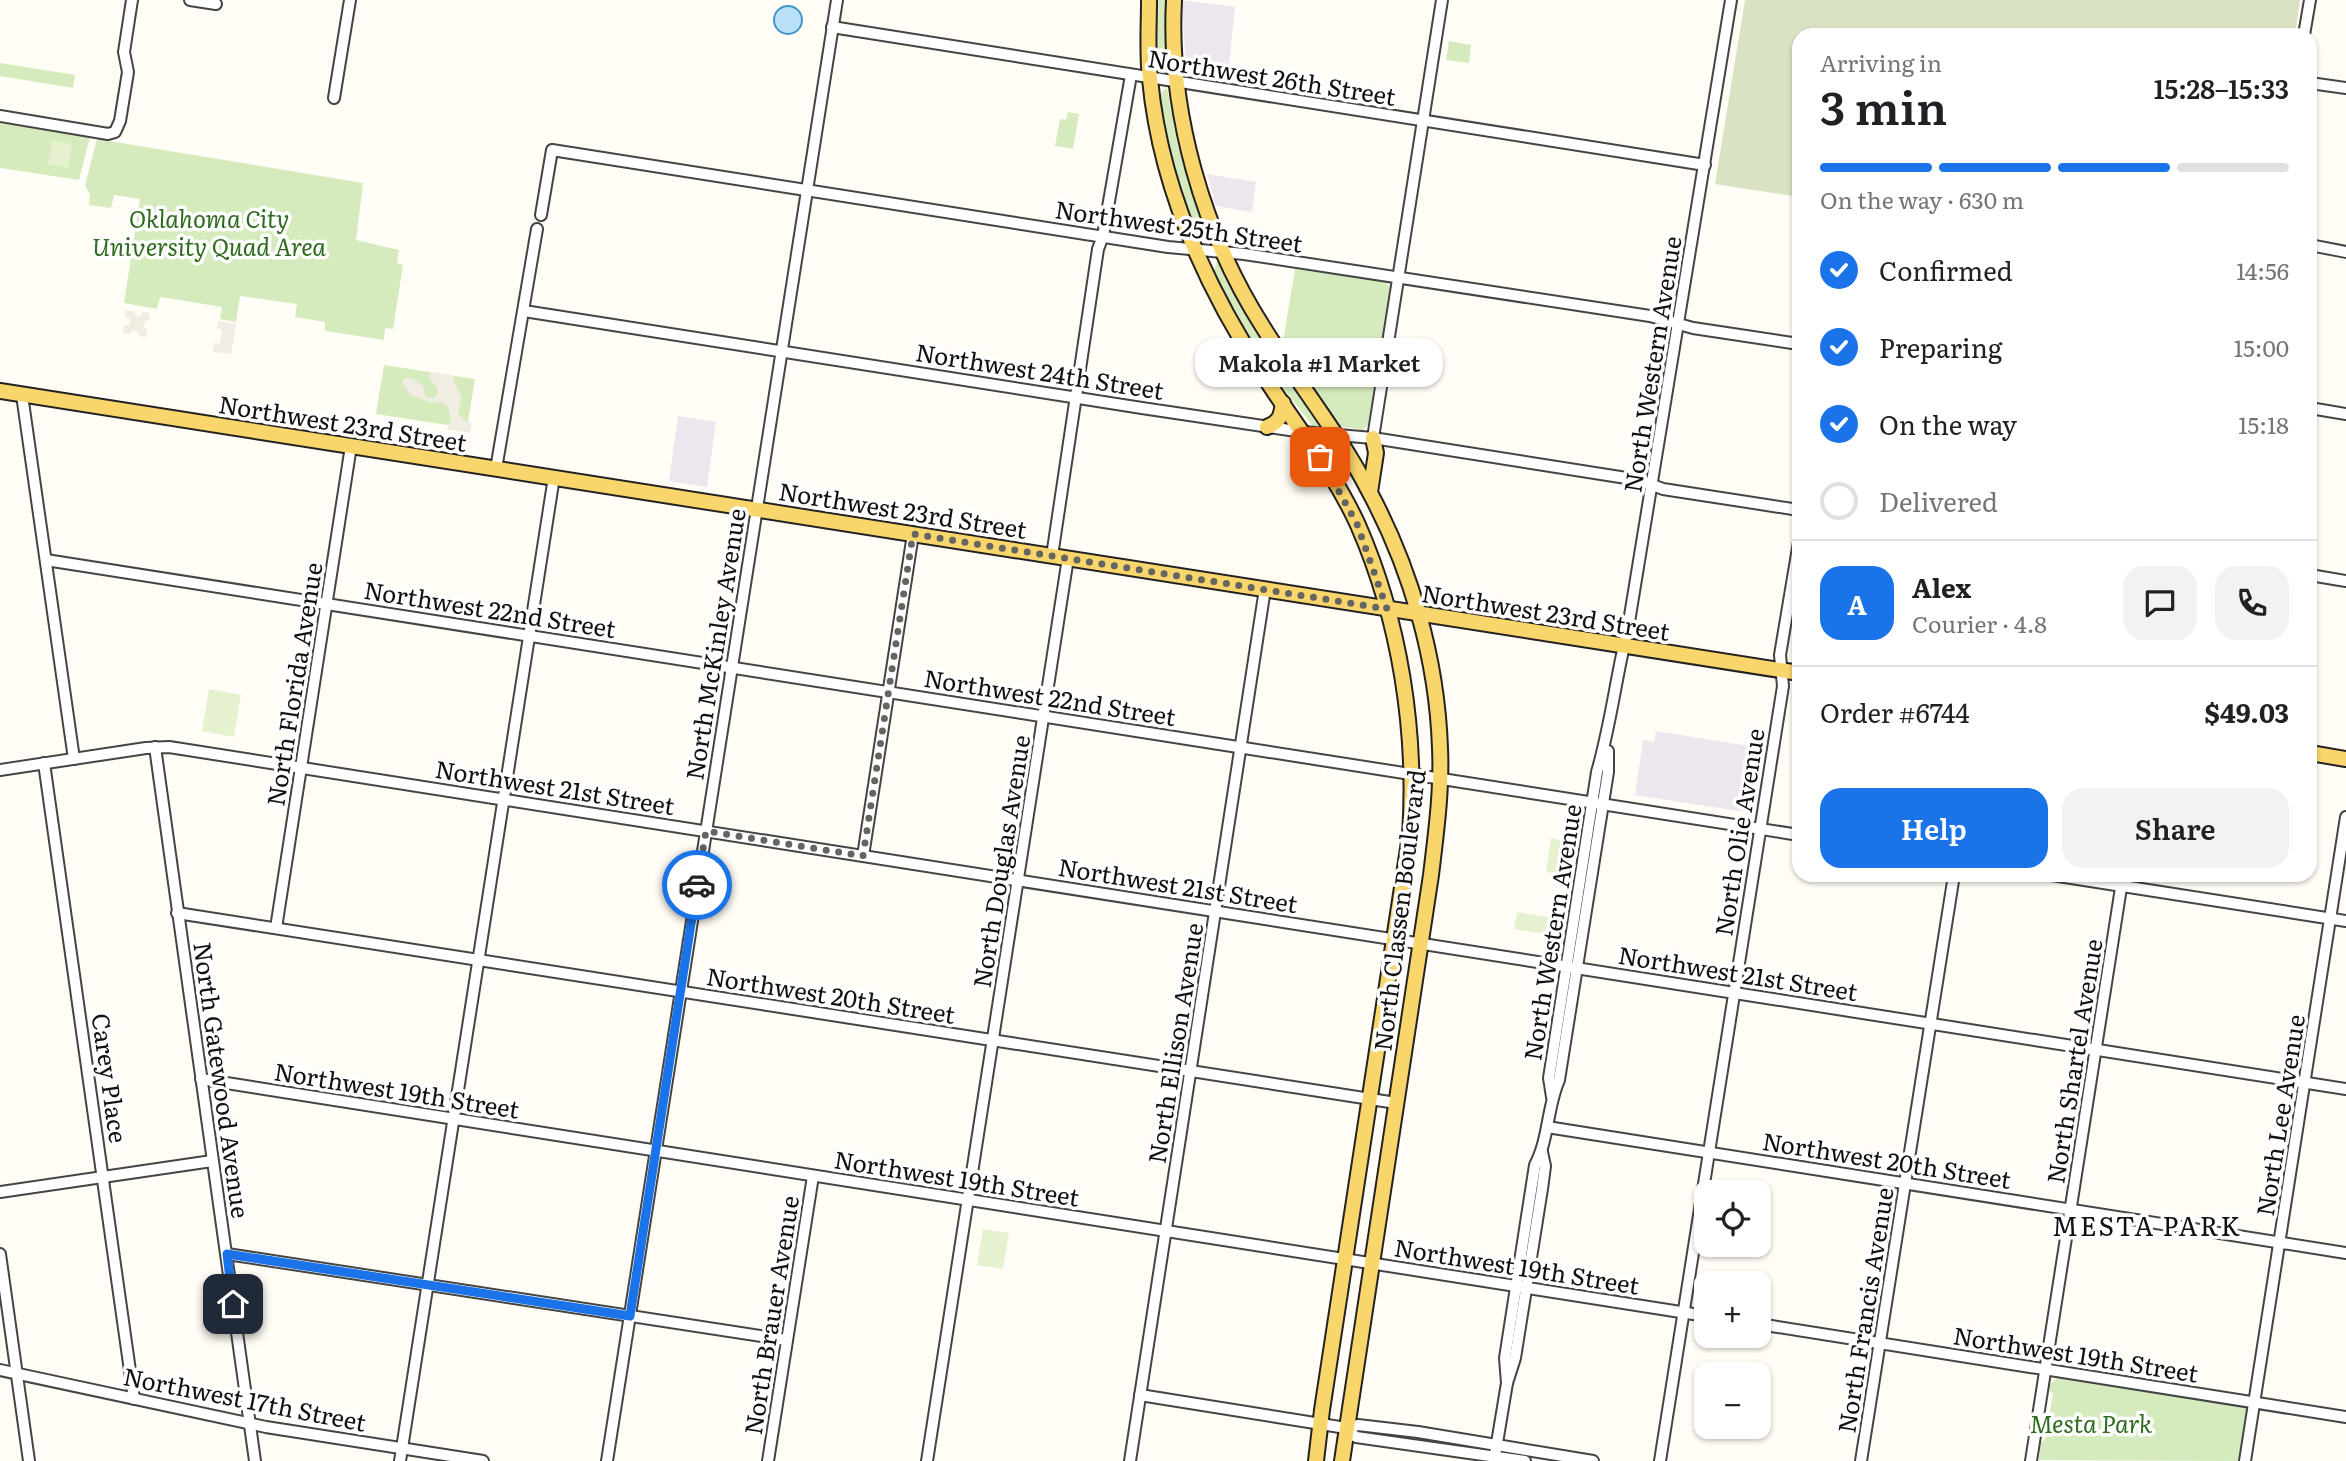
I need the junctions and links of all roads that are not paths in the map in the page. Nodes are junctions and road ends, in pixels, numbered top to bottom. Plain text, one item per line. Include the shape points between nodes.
1 (132, 0) edge
2 (190, 0) edge
3 (350, 0) edge
4 (837, 0) edge
5 (1149, 0) edge
6 (1174, 0) edge
7 (1442, 0) edge
8 (1718, 0) edge
9 (2310, 0) edge
10 (1731, 1) edge
11 (216, 4) dead end
12 (832, 27) junction
13 (2305, 28) edge
14 (1131, 75) junction
15 (1150, 78) junction
16 (1177, 82) junction
17 (2317, 84) edge
18 (2346, 88) edge
19 (334, 98) dead end
20 (0, 116) edge
21 (1423, 120) junction
22 (1705, 165) junction
23 (807, 190) junction
24 (541, 215) dead end
25 (537, 229) dead end
26 (1103, 236) junction
27 (2317, 246) edge
28 (1194, 250) junction
29 (2346, 251) edge
30 (1224, 253) junction
31 (1398, 278) junction
32 (524, 311) junction
33 (1679, 323) junction
34 (1792, 343) edge
35 (781, 350) junction
36 (0, 391) edge
37 (22, 395) junction
38 (1076, 397) junction
39 (1283, 403) junction
40 (2317, 409) edge
41 (2346, 414) edge
42 (1266, 426) junction
43 (1303, 432) junction
44 (1337, 435) junction
45 (1373, 438) junction
46 (351, 446) junction
47 (496, 469) junction
48 (554, 477) junction
49 (1652, 485) junction
50 (1370, 492) junction
51 (756, 509) junction
52 (1792, 509) edge
53 (913, 534) junction
54 (1052, 556) junction
55 (1068, 558) junction
56 (46, 560) junction
57 (2317, 576) edge
58 (2346, 581) edge
59 (1792, 584) edge
60 (1265, 589) junction
61 (327, 604) junction
62 (1387, 609) junction
63 (1419, 613) junction
64 (529, 635) junction
65 (1623, 646) junction
66 (731, 667) junction
67 (1781, 671) junction
68 (1792, 672) edge
69 (888, 692) junction
70 (1044, 716) junction
71 (155, 747) junction
72 (1240, 747) junction
73 (2317, 754) edge
74 (74, 759) junction
75 (2346, 759) edge
76 (44, 764) junction
77 (301, 768) junction
78 (1, 770) edge
79 (1411, 774) junction
80 (1439, 779) junction
81 (503, 800) junction
82 (1598, 804) junction
83 (2346, 817) edge
84 (1760, 829) junction
85 (706, 831) junction
86 (1792, 834) edge
87 (863, 856) junction
88 (1018, 880) junction
89 (1953, 882) edge
90 (2122, 882) edge
91 (2128, 882) edge
92 (1215, 911) junction
93 (177, 913) junction
94 (2331, 919) junction
95 (2346, 921) edge
96 (276, 928) junction
97 (1395, 940) junction
98 (1420, 943) junction
99 (478, 960) junction
100 (1572, 967) junction
101 (680, 992) junction
102 (1733, 993) junction
103 (1930, 1024) junction
104 (993, 1040) junction
105 (2096, 1050) junction
106 (1191, 1071) junction
107 (201, 1079) junction
108 (2305, 1083) junction
109 (2346, 1089) edge
110 (1370, 1099) junction
111 (1396, 1103) junction
112 (454, 1119) junction
113 (1547, 1127) junction
114 (656, 1151) junction
115 (1708, 1152) junction
116 (212, 1161) junction
117 (813, 1176) junction
118 (104, 1177) junction
119 (1905, 1183) junction
120 (0, 1192) edge
121 (968, 1200) junction
122 (2071, 1210) junction
123 (1166, 1231) junction
124 (2280, 1242) junction
125 (2346, 1253) edge
126 (0, 1254) edge
127 (227, 1254) junction
128 (1344, 1259) junction
129 (1372, 1264) junction
130 (428, 1285) junction
131 (1521, 1287) junction
132 (1684, 1313) junction
133 (1694, 1314) edge
134 (630, 1316) junction
135 (1771, 1327) edge
136 (787, 1340) junction
137 (1879, 1343) junction
138 (0, 1370) edge
139 (2046, 1370) junction
140 (17, 1373) junction
141 (1140, 1395) junction
142 (134, 1399) junction
143 (2254, 1402) junction
144 (2346, 1417) edge
145 (249, 1423) junction
146 (1320, 1424) junction
147 (1346, 1428) junction
148 (1435, 1435) junction
149 (1497, 1446) junction
150 (402, 1448) junction
151 (1433, 1449) junction
152 (1495, 1460) edge
153 (29, 1461) edge
154 (255, 1461) edge
155 (400, 1461) edge
156 (483, 1461) edge
157 (607, 1461) edge
158 (768, 1461) edge
159 (927, 1461) edge
160 (1129, 1461) edge
161 (1316, 1461) edge
162 (1342, 1461) edge
163 (1525, 1461) edge
164 (1593, 1461) edge
165 (1660, 1461) edge
166 (1861, 1461) edge
167 (2031, 1461) edge
168 (2245, 1461) edge

1 - 20 street via 124,52 128,72 116,131 108,134
2 - 11 street
3 - 19 street
4 - 12 street, North McKinley Avenue
5 - 15 main road, North Classen Boulevard
6 - 16 main road, North Classen Boulevard
7 - 21 street
8 - 10 street
9 - 13 street
10 - 22 street, North Western Avenue
12 - 14 street, Northwest 26th Street
12 - 23 street, North McKinley Avenue
14 - 15 street, Northwest 26th Street
14 - 26 street
15 - 16 street, Northwest 26th Street
15 - 28 main road, North Classen Boulevard via 1168,175
16 - 21 street, Northwest 26th Street
16 - 30 main road, North Classen Boulevard via 1186,141
17 - 18 street
21 - 22 street, Northwest 26th Street
21 - 31 street
22 - 33 street, North Western Avenue
23 - 24 street, Northwest 25th Street via 552,150
23 - 26 street, Northwest 25th Street
23 - 35 street, North McKinley Avenue
25 - 32 street
26 - 28 street, Northwest 25th Street
26 - 38 street
27 - 29 street
28 - 30 street, Northwest 25th Street
28 - 39 main road, North Classen Boulevard via 1227,316
30 - 31 street, Northwest 25th Street
30 - 44 main road, North Classen Boulevard via 1262,326
31 - 33 street, Northwest 25th Street
31 - 45 street
32 - 35 street, Northwest 24th Street
32 - 47 street
33 - 34 street, Northwest 25th Street
33 - 49 street, North Western Avenue
35 - 38 street, Northwest 24th Street
35 - 51 street, North McKinley Avenue
36 - 37 main road, Northwest 23rd Street
37 - 46 main road, Northwest 23rd Street
37 - 56 street
38 - 42 street, Northwest 24th Street
38 - 54 street
39 - 42 main road via 1276,424
39 - 43 main road, North Classen Boulevard
40 - 41 street
42 - 43 street, Northwest 24th Street
43 - 44 street, Northwest 24th Street
43 - 62 main road, North Classen Boulevard via 1357,524
44 - 45 street, Northwest 24th Street
44 - 50 main road, North Classen Boulevard
45 - 49 street, Northwest 24th Street
45 - 50 main road via 1376,453
46 - 47 main road, Northwest 23rd Street
46 - 61 street, North Florida Avenue
47 - 48 main road, Northwest 23rd Street
48 - 51 main road, Northwest 23rd Street
48 - 64 street
49 - 52 street, Northwest 24th Street
49 - 65 street, North Western Avenue
50 - 63 main road, North Classen Boulevard
51 - 53 main road, Northwest 23rd Street
51 - 66 street, North McKinley Avenue
53 - 54 main road, Northwest 23rd Street
53 - 69 street
54 - 55 main road, Northwest 23rd Street
55 - 60 main road, Northwest 23rd Street
55 - 70 street, North Douglas Avenue
56 - 61 street, Northwest 22nd Street
56 - 74 street
57 - 58 street
59 - 67 street, North Olie Avenue
60 - 62 main road, Northwest 23rd Street
60 - 72 street, North Ellison Avenue
61 - 64 street, Northwest 22nd Street
61 - 77 street, North Florida Avenue
62 - 63 main road, Northwest 23rd Street
62 - 79 main road, North Classen Boulevard via 1404,693
63 - 65 main road, Northwest 23rd Street
63 - 80 main road, North Classen Boulevard via 1439,725
64 - 66 street, Northwest 22nd Street
64 - 81 street
65 - 67 main road, Northwest 23rd Street
65 - 82 street, North Western Avenue via 1608,734 1608,772
66 - 69 street, Northwest 22nd Street
66 - 85 street, North McKinley Avenue
67 - 68 main road, Northwest 23rd Street
67 - 84 street, North Olie Avenue
69 - 70 street, Northwest 22nd Street
69 - 87 street
70 - 72 street, Northwest 22nd Street
70 - 88 street, North Douglas Avenue
71 - 74 street, Northwest 21st Street
71 - 77 street, Northwest 21st Street
71 - 93 street, North Gatewood Avenue
72 - 79 street, Northwest 22nd Street
72 - 92 street, North Ellison Avenue
73 - 75 main road
74 - 76 street, Northwest 21st Street
76 - 78 street, Northwest 21st Street
76 - 118 street, Carey Place
77 - 81 street, Northwest 21st Street
77 - 96 street, North Florida Avenue
79 - 80 street, Northwest 22nd Street
79 - 97 main road, North Classen Boulevard via 1410,835
80 - 82 street, Northwest 22nd Street
80 - 98 main road, North Classen Boulevard
81 - 85 street, Northwest 21st Street
81 - 99 street
82 - 84 street, Northwest 22nd Street
82 - 100 street, North Western Avenue
83 - 94 street, North Lee Avenue
84 - 86 street, Northwest 22nd Street
84 - 102 street, North Olie Avenue
85 - 87 street, Northwest 21st Street
85 - 101 street, North McKinley Avenue
87 - 88 street, Northwest 21st Street
88 - 92 street, Northwest 21st Street
88 - 104 street, North Douglas Avenue
89 - 103 street, North Francis Avenue
90 - 105 street, North Shartel Avenue
91 - 94 street
92 - 97 street, Northwest 21st Street
92 - 106 street, North Ellison Avenue
93 - 96 street, Northwest 20th Street
93 - 107 street, North Gatewood Avenue
94 - 95 street
94 - 108 street, North Lee Avenue
96 - 99 street, Northwest 20th Street
97 - 98 street, Northwest 21st Street
97 - 110 main road, North Classen Boulevard
98 - 100 street, Northwest 21st Street
98 - 111 main road, North Classen Boulevard
99 - 101 street, Northwest 20th Street
99 - 112 street
100 - 102 street, Northwest 21st Street
100 - 113 street, North Western Avenue via 1549,1078 1552,1097
101 - 104 street, Northwest 20th Street
101 - 114 street, North McKinley Avenue
102 - 103 street, Northwest 21st Street
102 - 115 street, North Olie Avenue
103 - 105 street, Northwest 21st Street
103 - 119 street, North Francis Avenue
104 - 106 street, Northwest 20th Street
104 - 121 street, North Douglas Avenue
105 - 108 street, Northwest 21st Street
105 - 122 street, North Shartel Avenue
106 - 110 street, Northwest 20th Street
106 - 123 street, North Ellison Avenue
107 - 112 street, Northwest 19th Street
107 - 116 street, North Gatewood Avenue
108 - 109 street, Northwest 21st Street
108 - 124 street, North Lee Avenue
110 - 111 street, Northwest 20th Street
110 - 128 main road, North Classen Boulevard
111 - 129 main road, North Classen Boulevard
112 - 114 street, Northwest 19th Street
112 - 130 street
113 - 115 street, Northwest 20th Street
113 - 131 street, North Western Avenue via 1535,1165
114 - 117 street, Northwest 19th Street
114 - 134 street, North McKinley Avenue
115 - 119 street, Northwest 20th Street
115 - 132 street, North Olie Avenue
116 - 118 street
116 - 127 street, North Gatewood Avenue
117 - 121 street, Northwest 19th Street
117 - 136 street, North Brauer Avenue
118 - 120 street
118 - 142 street, Carey Place
119 - 122 street, Northwest 20th Street
119 - 137 street, North Francis Avenue
121 - 123 street, Northwest 19th Street
121 - 159 street, North Douglas Avenue
122 - 124 street, Northwest 20th Street
122 - 139 street, North Shartel Avenue
123 - 128 street, Northwest 19th Street
123 - 141 street, North Ellison Avenue
124 - 125 street, Northwest 20th Street
124 - 143 street, North Lee Avenue
126 - 140 street
127 - 130 street
127 - 145 street, North Gatewood Avenue
128 - 129 street, Northwest 19th Street
128 - 146 main road, North Classen Boulevard
129 - 131 street, Northwest 19th Street
129 - 147 main road, North Classen Boulevard
130 - 134 street
130 - 150 street
131 - 132 street, Northwest 19th Street
131 - 149 street, North Western Avenue via 1505,1358 1507,1382
132 - 133 street, Northwest 19th Street
132 - 165 street, North Olie Avenue
134 - 136 street
134 - 157 street, North McKinley Avenue
135 - 137 street, Northwest 19th Street
136 - 158 street, North Brauer Avenue
137 - 139 street, Northwest 19th Street
137 - 166 street, North Francis Avenue
138 - 140 street, Northwest 17th Street
139 - 143 street, Northwest 19th Street
139 - 167 street, North Shartel Avenue
140 - 142 street, Northwest 17th Street
140 - 153 street
141 - 146 street
141 - 160 street, North Ellison Avenue
142 - 145 street, Northwest 17th Street
143 - 144 street, Northwest 19th Street
143 - 168 street, North Lee Avenue
145 - 150 street, Northwest 17th Street
145 - 154 street, North Gatewood Avenue
146 - 147 street
146 - 161 main road, North Classen Boulevard
147 - 148 street via 1358,1425
147 - 151 street via 1356,1437
147 - 162 main road, North Classen Boulevard
148 - 149 street
148 - 151 street
149 - 152 street, North Western Avenue
149 - 164 street
150 - 155 street
150 - 156 street, Northwest 17th Street
151 - 152 street
152 - 163 street

